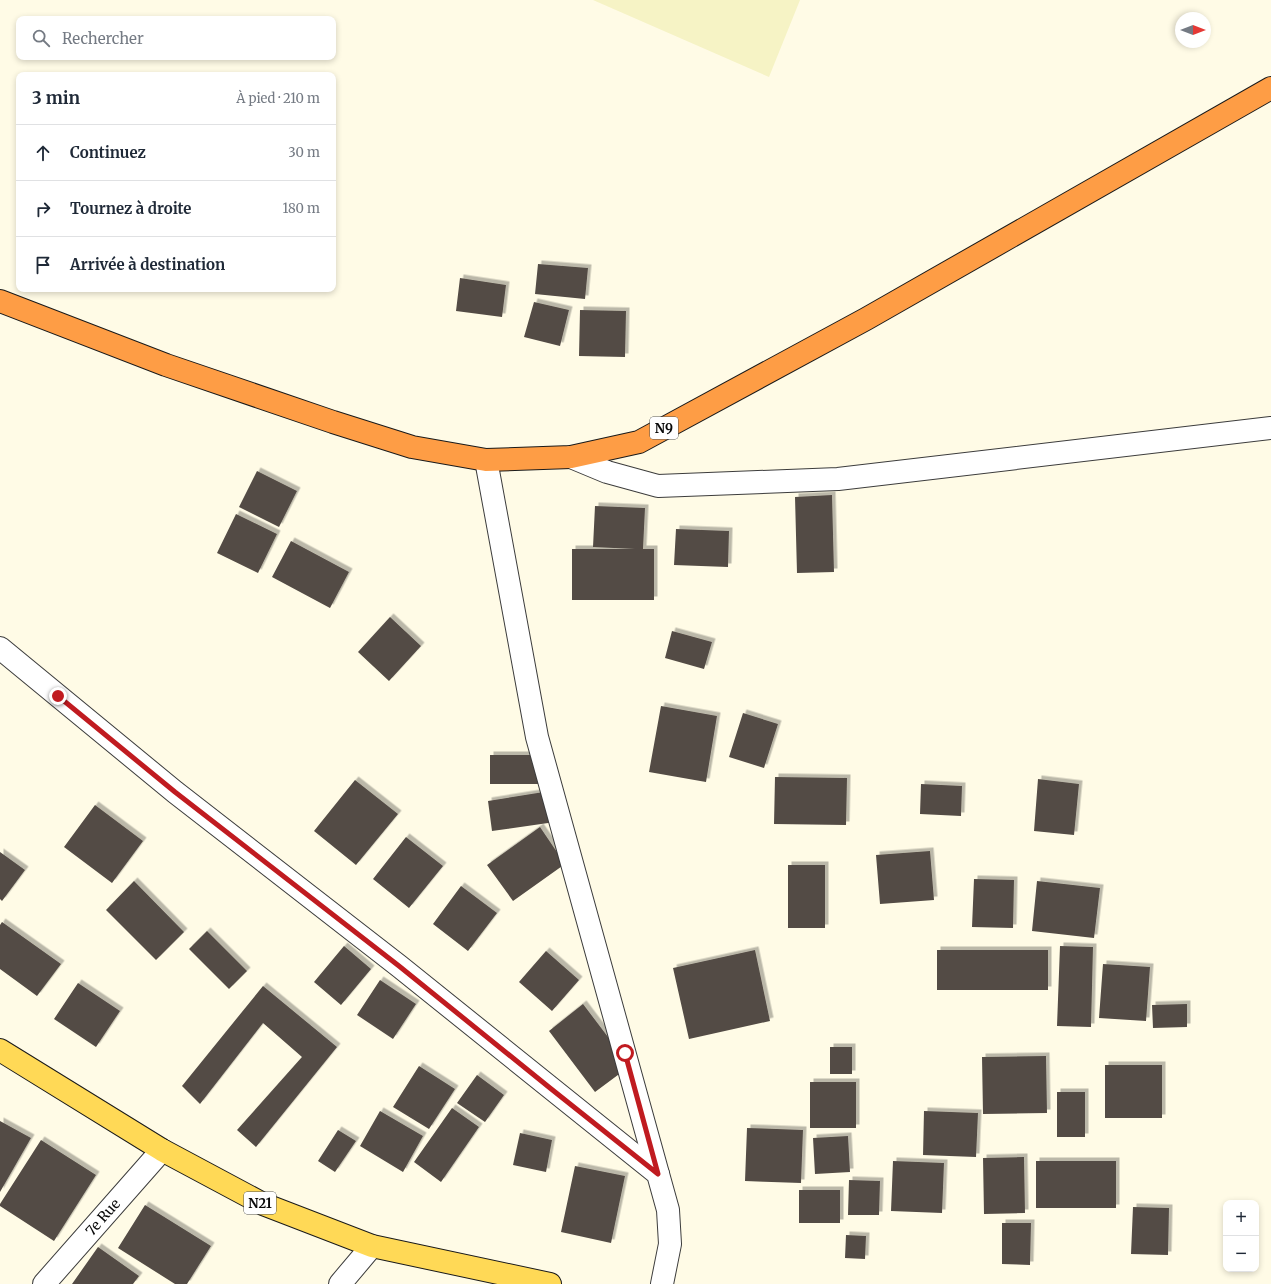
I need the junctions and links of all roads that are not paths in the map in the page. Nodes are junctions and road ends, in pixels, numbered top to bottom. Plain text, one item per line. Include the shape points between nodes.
1 (1271, 88) edge
2 (0, 301) edge
3 (1271, 428) edge
4 (571, 457) junction
5 (486, 460) junction
6 (0, 648) edge
7 (0, 1050) edge
8 (162, 1150) junction
9 (658, 1174) junction
10 (372, 1246) junction
11 (44, 1284) edge
12 (340, 1284) edge
13 (550, 1284) edge
14 (662, 1284) edge

1 - 4 highway, N9 via 866,319 639,442
2 - 5 highway, N9 via 166,365 333,422 412,447
3 - 4 street via 838,479 658,486 607,472
4 - 5 highway, N9
5 - 9 street via 537,736
6 - 9 street via 175,792 399,966
7 - 8 main road, N21
8 - 10 main road, N21 via 263,1204
8 - 11 street, 7e Rue
9 - 14 street via 668,1210 670,1244
10 - 12 street
10 - 13 main road, N21

